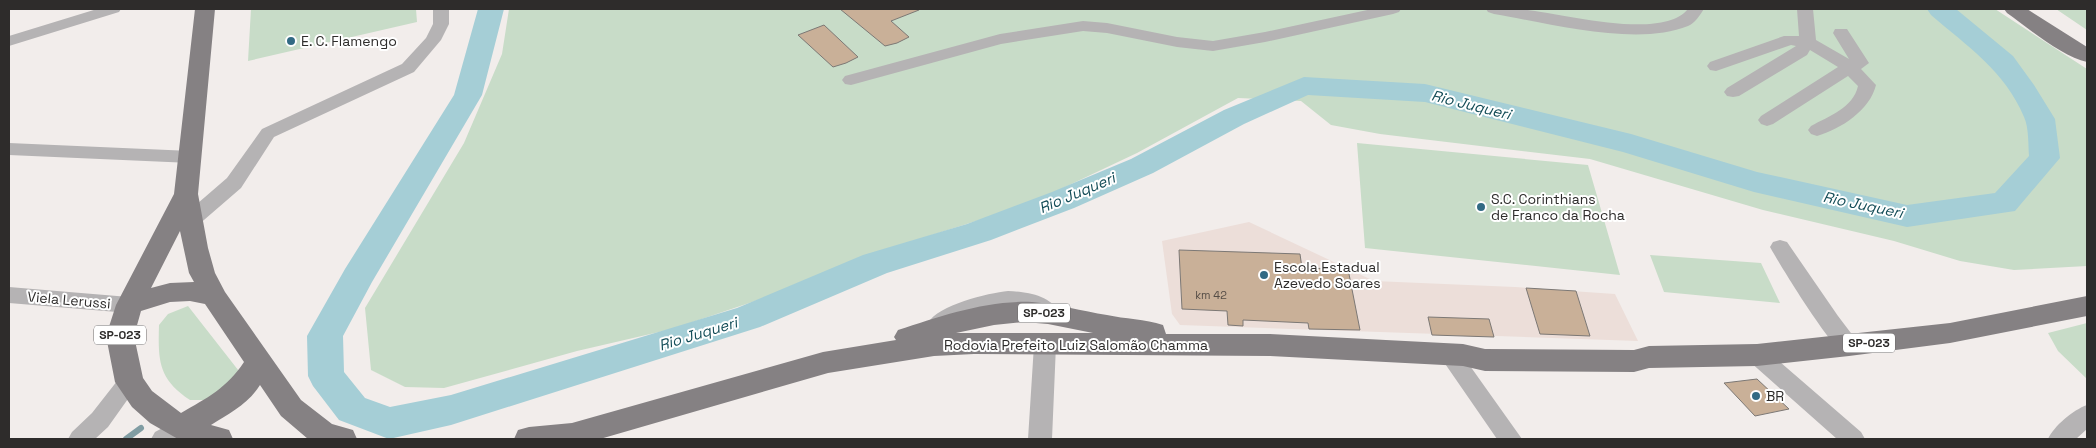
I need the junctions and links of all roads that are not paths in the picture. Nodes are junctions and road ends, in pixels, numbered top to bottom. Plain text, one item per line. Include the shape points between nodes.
1 (113, 9) edge
2 (205, 9) edge
3 (441, 9) edge
4 (1393, 9) edge
5 (1494, 9) edge
6 (1696, 9) edge
7 (1805, 9) edge
8 (2005, 9) edge
9 (2014, 9) edge
10 (2037, 9) edge
11 (1842, 33) dead end
12 (2048, 33) junction
13 (9, 41) edge
14 (1808, 42) junction
15 (2087, 42) edge
16 (2087, 56) edge
17 (1716, 66) dead end
18 (1850, 67) junction
19 (850, 80) dead end
20 (1733, 92) dead end
21 (1767, 120) dead end
22 (1817, 130) dead end
23 (9, 149) edge
24 (191, 157) junction
25 (186, 194) junction
26 (190, 221) junction
27 (1780, 247) dead end
28 (214, 297) junction
29 (11, 298) edge
30 (128, 305) junction
31 (2087, 306) edge
32 (1143, 331) junction
33 (1044, 345) junction
34 (1270, 345) junction
35 (1849, 345) junction
36 (1457, 355) junction
37 (1757, 355) junction
38 (260, 362) junction
39 (823, 364) junction
40 (129, 382) junction
41 (2087, 415) edge
42 (172, 434) edge
43 (565, 437) edge
44 (80, 439) edge
45 (218, 439) edge
46 (342, 439) edge
47 (529, 439) edge
48 (1040, 439) edge
49 (1510, 439) edge
50 (1853, 439) edge
51 (2060, 439) edge

1 - 13 street
2 - 24 main road, SP-023
3 - 26 street via 441,24 433,40 408,68 268,133 234,183
4 - 19 street via 1265,38 1213,46 1083,26 1000,39
5 - 6 street via 1626,29 1661,28 1685,22
7 - 14 street
8 - 12 main road
9 - 12 main road
10 - 15 main road
11 - 18 street via 1860,64
12 - 16 main road
14 - 17 street via 1790,40
14 - 18 street
14 - 20 street via 1801,51
18 - 21 street
18 - 22 street via 1867,85 1866,94 1858,105
23 - 24 street
24 - 25 main road, SP-023
25 - 26 main road, SP-023
25 - 30 main road, SP-023
26 - 28 main road, SP-023 via 194,248
27 - 35 street
28 - 30 main road, SP-023 via 183,290
28 - 38 main road, SP-023
29 - 30 street, Viela Lerussi
30 - 40 main road, SP-023 via 120,336
31 - 35 main road, Rodovia Prefeito Luiz Salomão Chamma / SP-023 via 1950,333
32 - 33 main road via 1069,337
32 - 34 main road, Rodovia Prefeito Luiz Salomão Chamma / SP-023
32 - 39 main road, Rodovia Prefeito Luiz Salomão Chamma / SP-023 via 1048,314 997,314 958,322
33 - 34 main road, Rodovia Prefeito Luiz Salomão Chamma / SP-023
33 - 39 main road, Rodovia Prefeito Luiz Salomão Chamma / SP-023 via 934,345
33 - 48 street
34 - 36 main road, Rodovia Prefeito Luiz Salomão Chamma / SP-023
35 - 37 main road, Rodovia Prefeito Luiz Salomão Chamma / SP-023
36 - 37 main road, Rodovia Prefeito Luiz Salomão Chamma / SP-023 via 1494,360 1634,361 1648,357
36 - 49 street
37 - 50 street
38 - 42 main road via 244,386 231,398
38 - 46 main road, SP-023 via 291,408 324,434
39 - 43 main road, Rodovia Prefeito Luiz Salomão Chamma / SP-023
40 - 42 main road, SP-023 via 160,415
40 - 44 street via 100,420
41 - 51 street
42 - 45 main road, SP-023
43 - 47 main road, Rodovia Prefeito Luiz Salomão Chamma / SP-023

